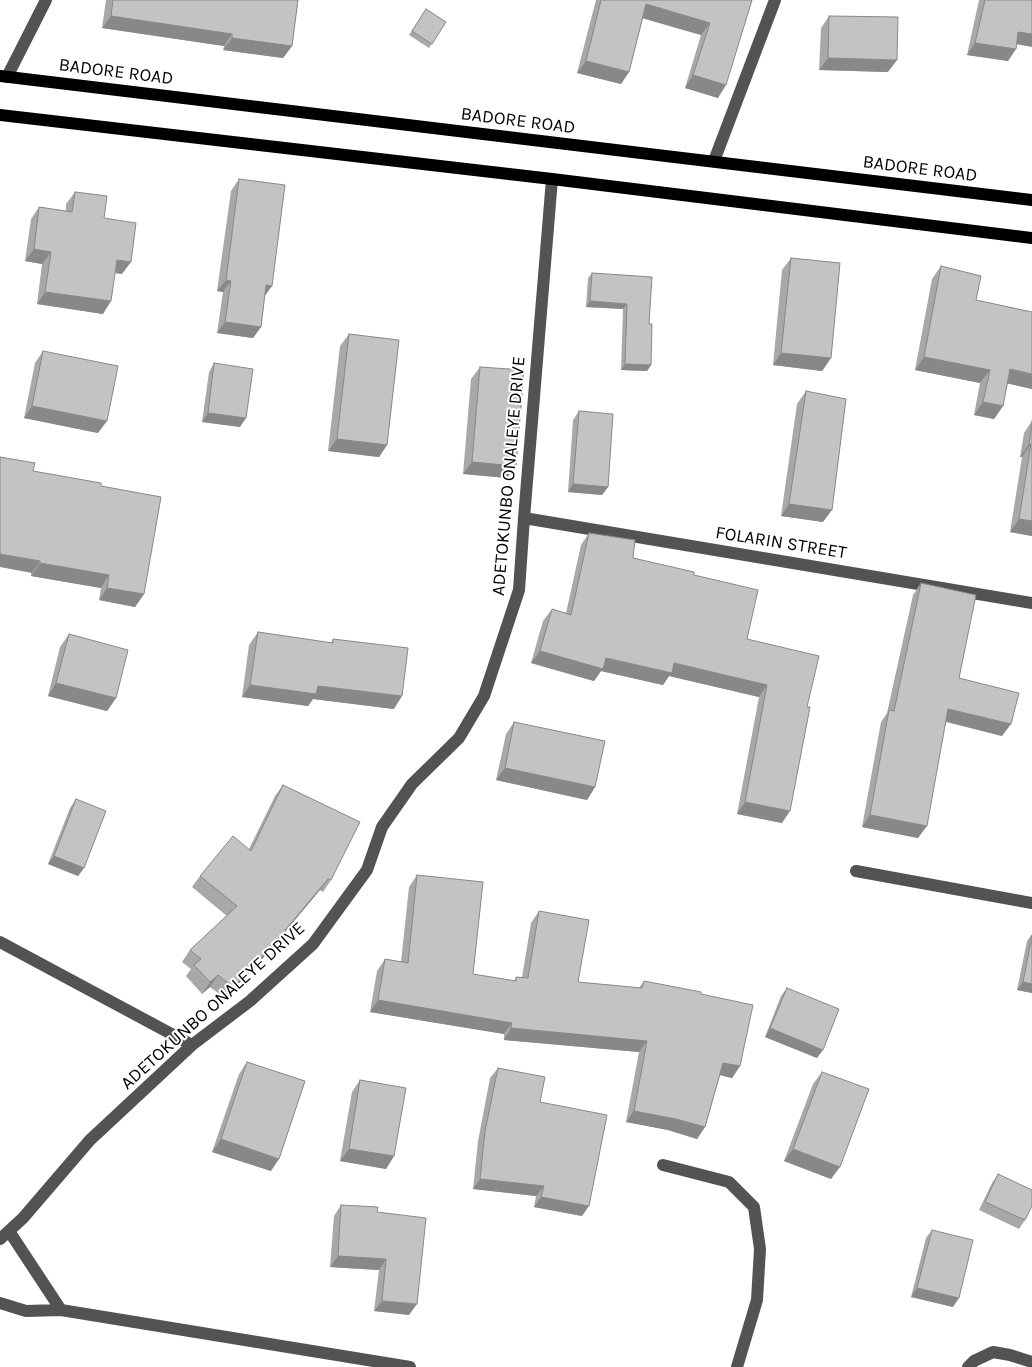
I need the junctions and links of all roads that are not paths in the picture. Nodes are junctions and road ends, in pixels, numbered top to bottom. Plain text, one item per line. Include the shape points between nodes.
1 (46, 0) edge
2 (776, 0) edge
3 (3, 76) edge
4 (0, 115) edge
5 (714, 161) junction
6 (552, 179) junction
7 (1032, 200) edge
8 (1032, 238) edge
9 (524, 518) junction
10 (1032, 603) edge
11 (856, 871) dead end
12 (1032, 903) edge
13 (0, 942) edge
14 (192, 1046) junction
15 (663, 1165) dead end
16 (5, 1235) edge
17 (0, 1303) edge
18 (61, 1310) junction
19 (1032, 1362) edge
20 (410, 1367) edge
21 (737, 1367) edge
22 (968, 1367) edge

1 - 3 street
2 - 5 street
3 - 5 main road, BADORE ROAD
4 - 6 main road
5 - 7 main road, BADORE ROAD
6 - 8 main road
6 - 9 street, ADETOKUNBO ONALEYE DRIVE
9 - 10 street, FOLARIN STREET
9 - 14 street, ADETOKUNBO ONALEYE DRIVE via 520,590 484,696 459,738 412,784 382,827 367,870 313,944 250,1001
11 - 12 street
13 - 14 street
14 - 16 street, ADETOKUNBO ONALEYE DRIVE via 90,1140
15 - 21 street via 729,1182 754,1207 760,1248 757,1300
16 - 18 street
17 - 18 street via 26,1311
18 - 20 street
19 - 22 street via 993,1352 974,1360

